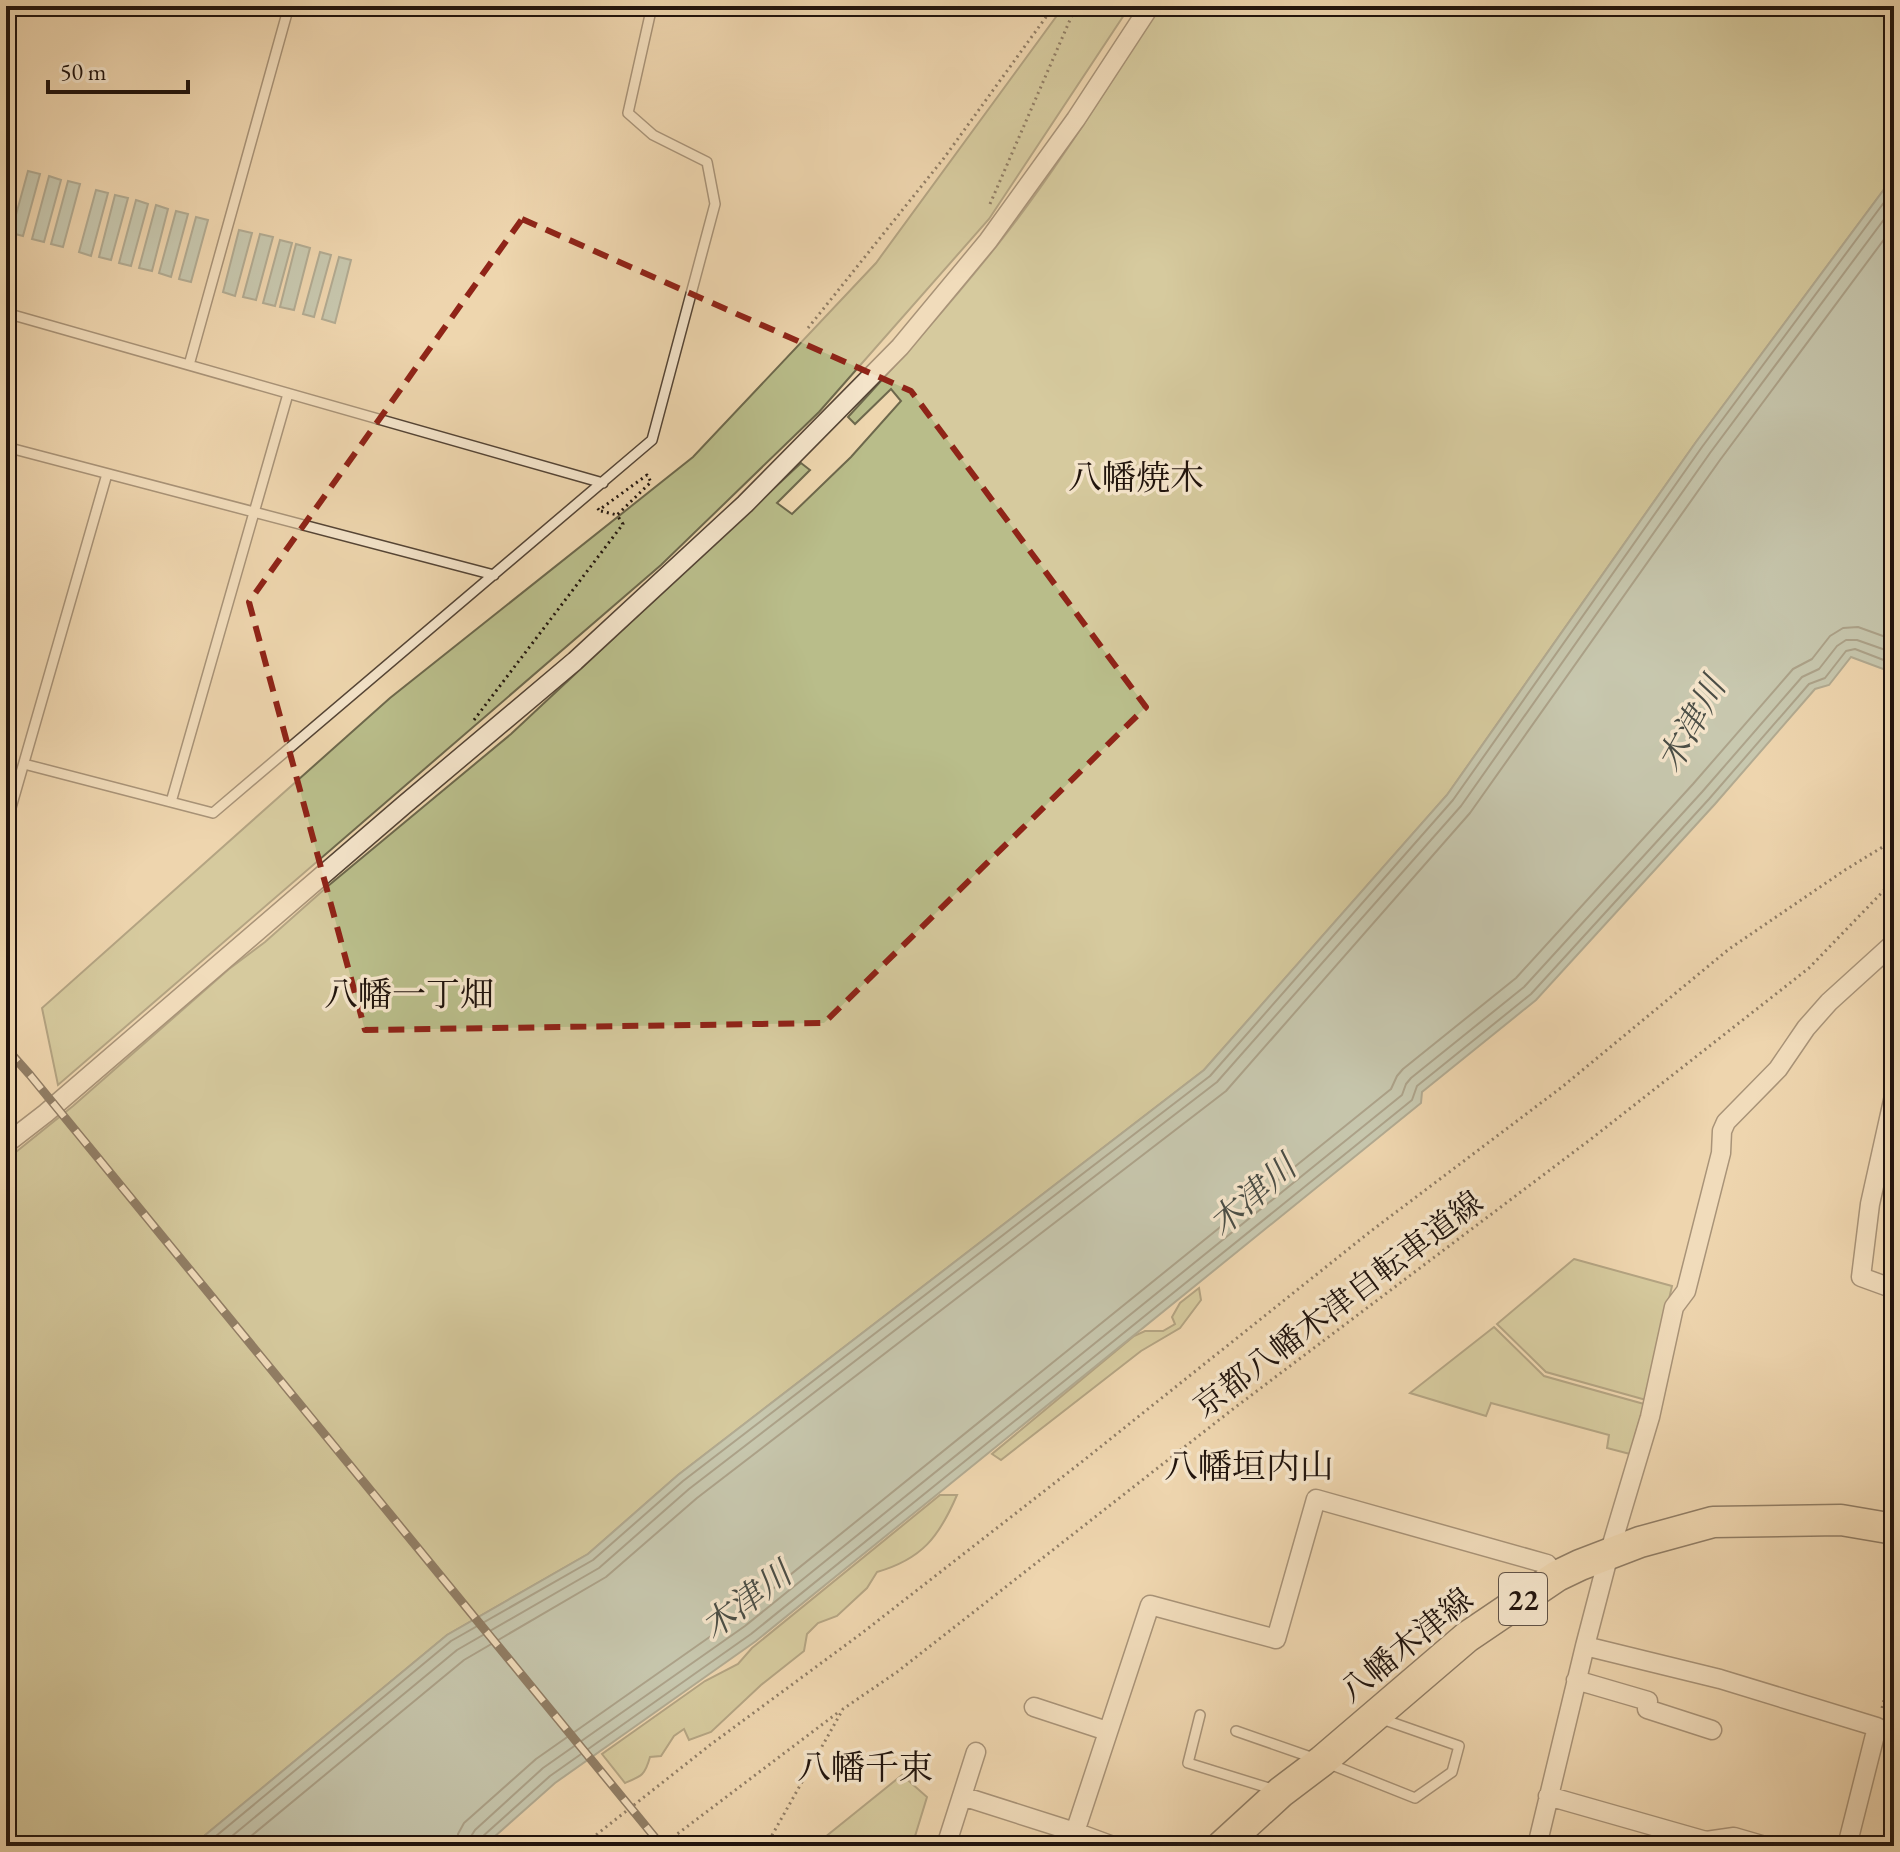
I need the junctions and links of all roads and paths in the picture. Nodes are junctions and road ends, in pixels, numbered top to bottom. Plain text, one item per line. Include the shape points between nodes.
1 (289, 6) edge
2 (652, 6) edge
3 (1054, 6) edge
4 (1076, 6) edge
5 (1150, 6) edge
6 (985, 215) dead end
7 (6, 313) edge
8 (808, 328) dead end
9 (189, 365) junction
10 (288, 394) junction
11 (6, 447) edge
12 (107, 474) junction
13 (603, 483) junction
14 (587, 496) junction
15 (599, 510) junction
16 (254, 512) junction
17 (617, 515) junction
18 (494, 575) junction
19 (474, 720) dead end
20 (24, 764) junction
21 (171, 802) junction
22 (6, 825) edge
23 (1894, 840) edge
24 (1894, 880) edge
25 (1894, 943) edge
26 (1894, 1096) edge
27 (6, 1144) edge
28 (1894, 1289) edge
29 (1894, 1529) edge
30 (1609, 1554) junction
31 (1557, 1576) junction
32 (1585, 1646) junction
33 (1576, 1680) junction
34 (1889, 1680) dead end
35 (1034, 1707) dead end
36 (843, 1709) junction
37 (1200, 1715) dead end
38 (1374, 1716) junction
39 (1877, 1727) junction
40 (1712, 1730) dead end
41 (1107, 1731) junction
42 (1236, 1731) dead end
43 (976, 1752) dead end
44 (1322, 1761) junction
45 (1281, 1792) junction
46 (962, 1796) junction
47 (1548, 1796) junction
48 (1084, 1838) edge
49 (668, 1841) dead end
50 (582, 1846) edge
51 (766, 1846) edge
52 (946, 1846) edge
53 (1113, 1846) edge
54 (1222, 1846) edge
55 (1537, 1846) edge
56 (1765, 1846) edge
57 (1847, 1846) edge

1 - 9 lane
2 - 13 lane via 628,113 653,135 707,162 715,204 652,440
3 - 8 path via 944,158
4 - 6 path
5 - 27 street via 988,241 900,347 745,504 575,661
7 - 9 lane
9 - 10 lane
10 - 13 lane
10 - 16 lane
11 - 12 lane
12 - 16 lane
12 - 20 lane
13 - 14 lane
14 - 15 path
14 - 18 lane
15 - 17 path
15 - 17 path via 647,475 651,482
16 - 18 lane
16 - 21 lane
17 - 19 path via 623,524
18 - 21 lane via 213,813
20 - 21 lane
20 - 22 lane
23 - 50 path via 1729,949 1562,1087
24 - 36 path, 京都八幡木津自転車道線 via 1809,968
25 - 30 street via 1829,1002 1778,1069 1726,1122 1686,1291 1674,1307 1650,1417
26 - 28 street via 1870,1204 1861,1277
29 - 30 main road, 八幡木津線 / 22 via 1841,1520 1713,1522
30 - 31 main road, 八幡木津線 / 22
30 - 32 street
31 - 38 main road, 八幡木津線 / 22 via 1467,1637
31 - 41 street via 1547,1564 1316,1499 1276,1639 1150,1605
32 - 33 street
32 - 39 street via 1720,1679
33 - 40 street via 1648,1701 1647,1709
33 - 47 street
34 - 39 path
35 - 41 street
36 - 49 path
36 - 51 path, 京都八幡木津自転車道線
37 - 45 lane via 1188,1763
38 - 44 main road, 八幡木津線 / 22
38 - 44 lane via 1459,1746 1452,1772 1415,1798
39 - 57 street
41 - 48 street
42 - 44 lane
43 - 46 street
44 - 45 main road, 八幡木津線 / 22
45 - 54 main road, 八幡木津線 / 22
46 - 48 street
46 - 52 street
47 - 55 street
47 - 56 street via 1706,1841 1734,1837
48 - 53 street

